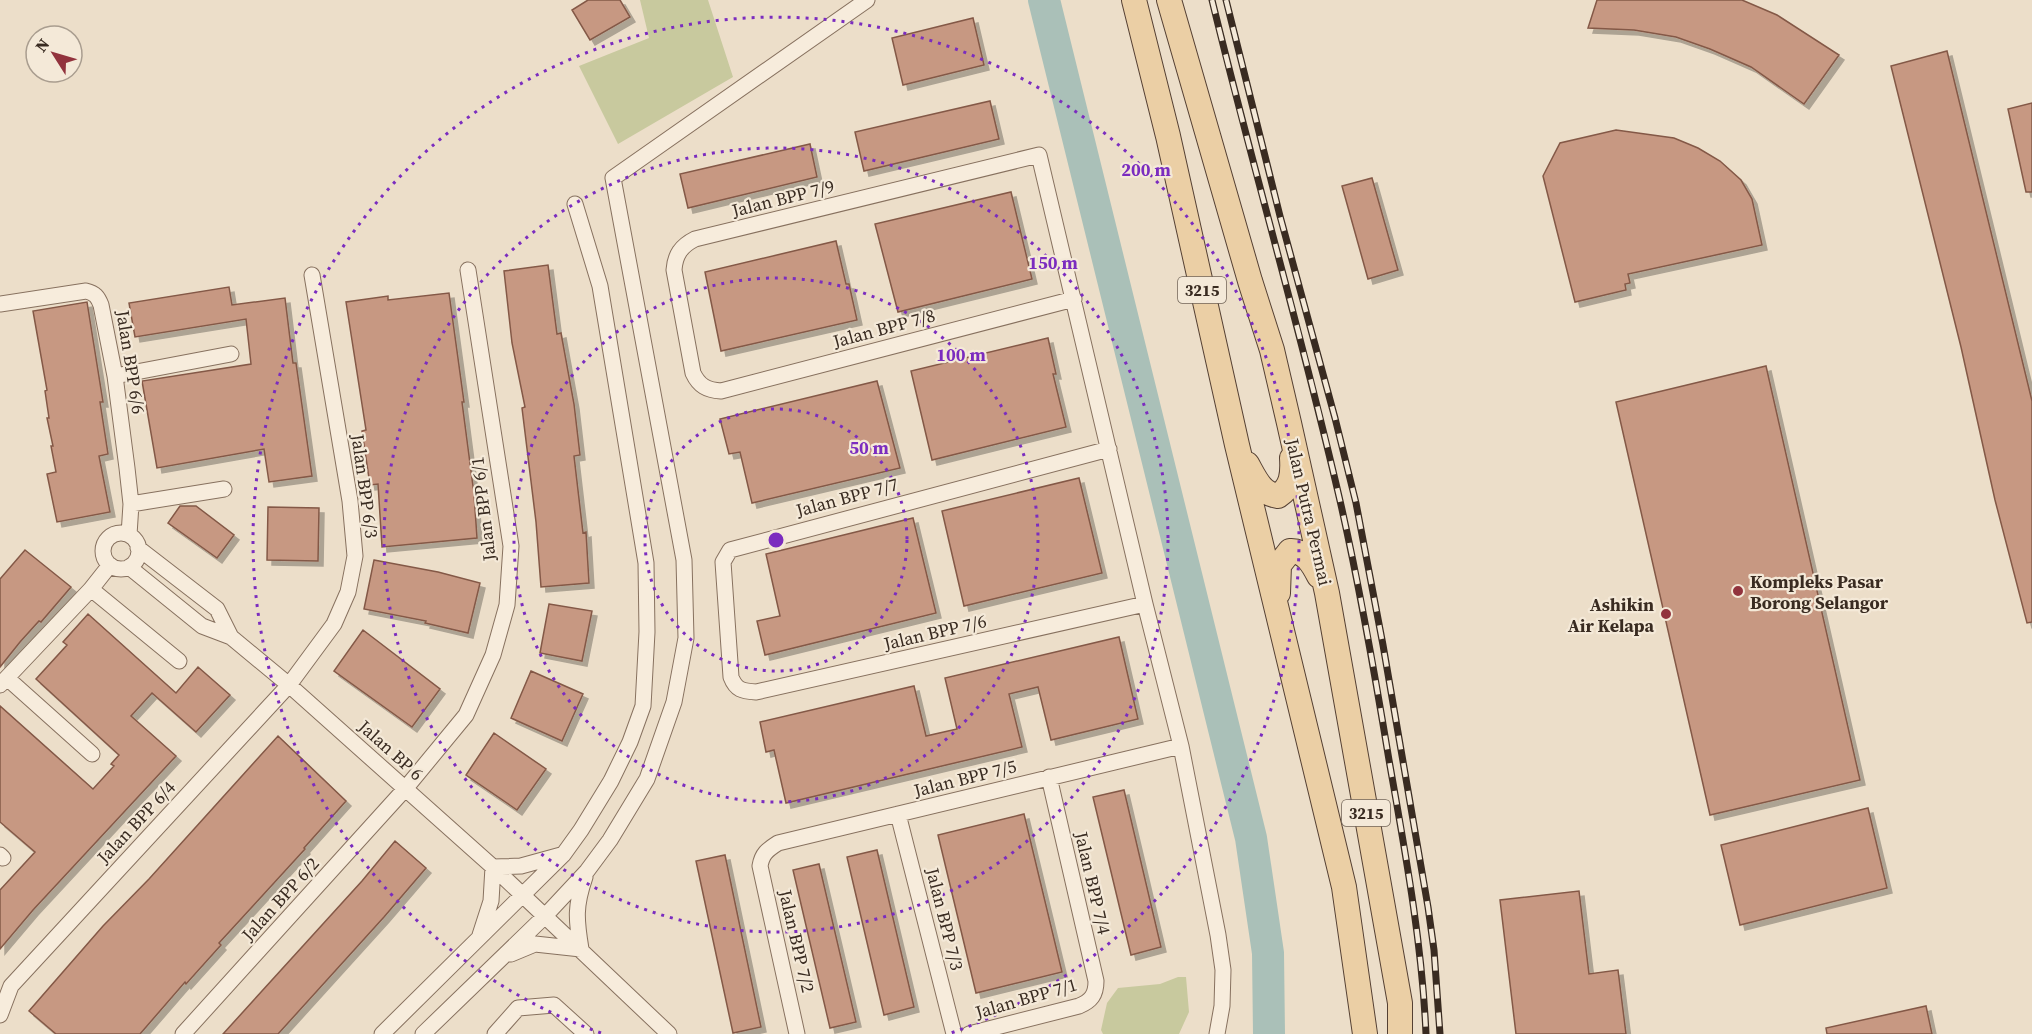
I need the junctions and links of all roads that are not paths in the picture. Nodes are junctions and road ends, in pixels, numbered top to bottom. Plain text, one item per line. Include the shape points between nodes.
1 (867, 0) edge
2 (1134, 0) edge
3 (1169, 0) edge
4 (575, 204) dead end
5 (468, 270) dead end
6 (312, 275) dead end
7 (1074, 299) junction
8 (0, 304) edge
9 (231, 354) dead end
10 (115, 376) junction
11 (704, 388) joint
12 (1289, 423) junction
13 (1237, 445) junction
14 (1109, 449) junction
15 (224, 489) dead end
16 (131, 504) junction
17 (129, 535) junction
18 (138, 548) junction
19 (110, 566) junction
20 (129, 567) junction
21 (188, 586) junction
22 (91, 589) junction
23 (1327, 593) junction
24 (173, 602) junction
25 (1145, 604) junction
26 (1279, 620) junction
27 (231, 637) junction
28 (179, 661) dead end
29 (4, 682) edge
30 (289, 685) junction
31 (735, 686) joint
32 (1181, 746) junction
33 (93, 754) dead end
34 (1049, 777) junction
35 (405, 789) junction
36 (898, 814) junction
37 (562, 855) junction
38 (762, 855) joint
39 (493, 867) junction
40 (587, 871) junction
41 (522, 895) junction
42 (545, 916) junction
43 (479, 938) junction
44 (581, 949) junction
45 (499, 960) junction
46 (1093, 997) joint
47 (0, 1015) edge
48 (183, 1034) edge
49 (382, 1034) edge
50 (423, 1034) edge
51 (495, 1034) edge
52 (586, 1034) edge
53 (669, 1034) edge
54 (798, 1034) edge
55 (954, 1034) edge
56 (969, 1034) edge
57 (1217, 1034) edge
58 (1365, 1034) edge
59 (1400, 1034) edge

1 - 40 street via 613,178 684,560 686,638 674,702 647,779
2 - 13 main road, 3215
3 - 12 main road, Jalan Putra Permai / 3215 via 1272,350
4 - 37 street via 600,286 646,564 647,632 643,706 630,742 611,781
5 - 35 street, Jalan BPP 6/1 via 511,546 507,605 493,655 466,715
6 - 30 street, Jalan BPP 6/3 via 350,501 355,556 348,592 334,624
7 - 11 street, Jalan BPP 7/8 via 721,391
7 - 11 street, Jalan BPP 7/9 via 1039,155 686,244 679,250 674,270 693,373
7 - 14 street
8 - 10 street, Jalan BPP 6/6 via 93,293 101,305
9 - 10 street
10 - 16 street, Jalan BPP 6/6
12 - 13 main road via 1293,474 1288,487 1278,496 1267,493 1259,484
12 - 23 main road, Jalan Putra Permai / 3215
13 - 26 main road, 3215
14 - 25 street
14 - 31 street, Jalan BPP 7/7 via 730,550 723,562 731,677
15 - 16 street
16 - 17 street, Jalan BPP 6/6
17 - 18 street
17 - 19 street via 116,534 105,542 103,554
18 - 20 street
18 - 21 street
19 - 20 street
19 - 22 street
20 - 24 street
21 - 24 street
21 - 27 street via 217,609
22 - 28 street
22 - 29 street
23 - 26 main road via 1305,554 1290,551 1279,565
23 - 59 main road, Jalan Putra Permai / 3215 via 1400,1003
24 - 27 street via 202,626
25 - 31 street, Jalan BPP 7/6 via 756,692 745,692
25 - 32 street
26 - 58 main road, 3215 via 1344,887
27 - 30 street, Jalan BP 6
29 - 33 street
30 - 35 street, Jalan BP 6
30 - 47 street, Jalan BPP 6/4 via 11,986
32 - 34 street, Jalan BPP 7/5
32 - 57 street via 1223,970
34 - 36 street, Jalan BPP 7/5
34 - 46 street, Jalan BPP 7/4 via 1096,981
35 - 39 street, Jalan BP 6
35 - 48 street, Jalan BPP 6/2
36 - 38 street, Jalan BPP 7/5 via 778,843
36 - 55 street, Jalan BPP 7/3
37 - 39 street via 520,866
37 - 41 street
38 - 54 street, Jalan BPP 7/2 via 760,866
39 - 41 street, Jalan BP 6
39 - 43 street via 491,901
40 - 42 street
40 - 44 street via 578,900
41 - 42 street, Jalan BP 6
41 - 43 street
42 - 44 street, Jalan BP 6
42 - 45 street
43 - 49 street
44 - 45 street via 535,944
44 - 53 street, Jalan BP 6
45 - 50 street
46 - 56 street, Jalan BPP 7/1 via 1079,1006
51 - 52 street via 518,1008 554,1005

